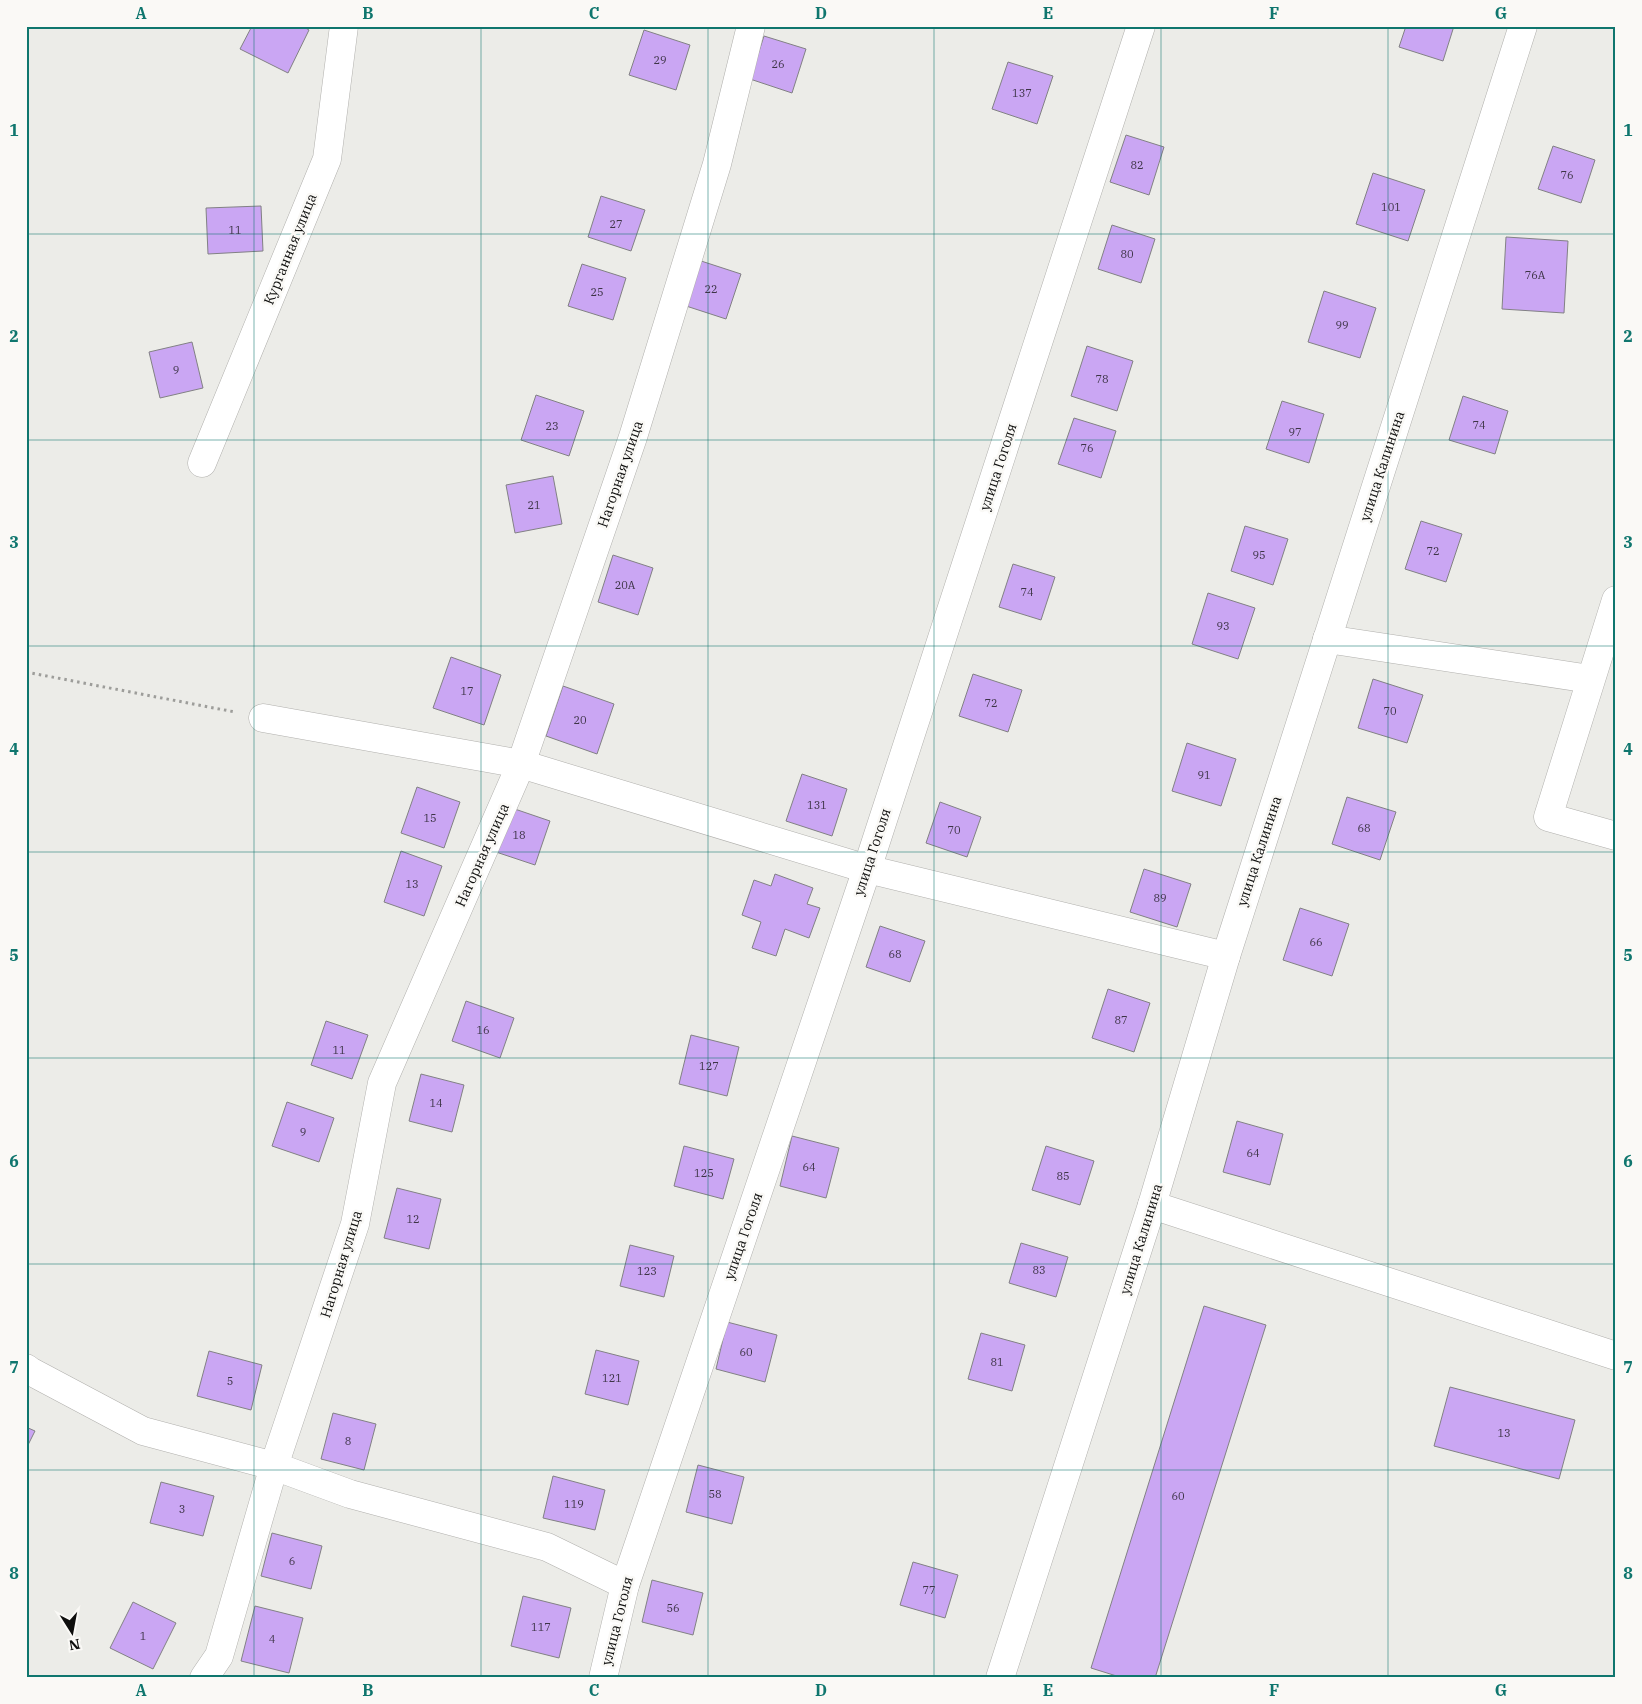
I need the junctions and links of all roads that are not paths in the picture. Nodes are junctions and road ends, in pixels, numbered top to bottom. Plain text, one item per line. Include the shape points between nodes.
1 (344, 26) edge
2 (751, 26) edge
3 (1141, 26) edge
4 (1523, 26) edge
5 (202, 463) dead end
6 (1616, 600) edge
7 (1327, 639) junction
8 (1590, 679) junction
9 (263, 718) road end
10 (521, 764) junction
11 (1616, 836) edge
12 (867, 869) junction
13 (1226, 956) junction
14 (1152, 1205) junction
15 (1616, 1356) edge
16 (26, 1368) edge
17 (274, 1466) junction
18 (625, 1585) junction
19 (204, 1678) edge
20 (603, 1678) edge
21 (1000, 1678) edge

1 - 5 street, Курганная улица via 327,159
2 - 10 street, Нагорная улица via 717,164 633,437
3 - 12 street, улица Гоголя
4 - 7 street, улица Калинина
6 - 8 street
7 - 8 street
7 - 13 street, улица Калинина
8 - 11 street via 1548,817
9 - 10 street
10 - 12 street
10 - 17 street, Нагорная улица via 382,1083 356,1224
12 - 13 street
12 - 18 street, улица Гоголя
13 - 14 street, улица Калинина
14 - 15 street
14 - 21 street, улица Калинина
16 - 17 street via 143,1432
17 - 18 street via 350,1494 547,1547
17 - 19 street, Нагорная улица via 219,1656
18 - 20 street, улица Гоголя

